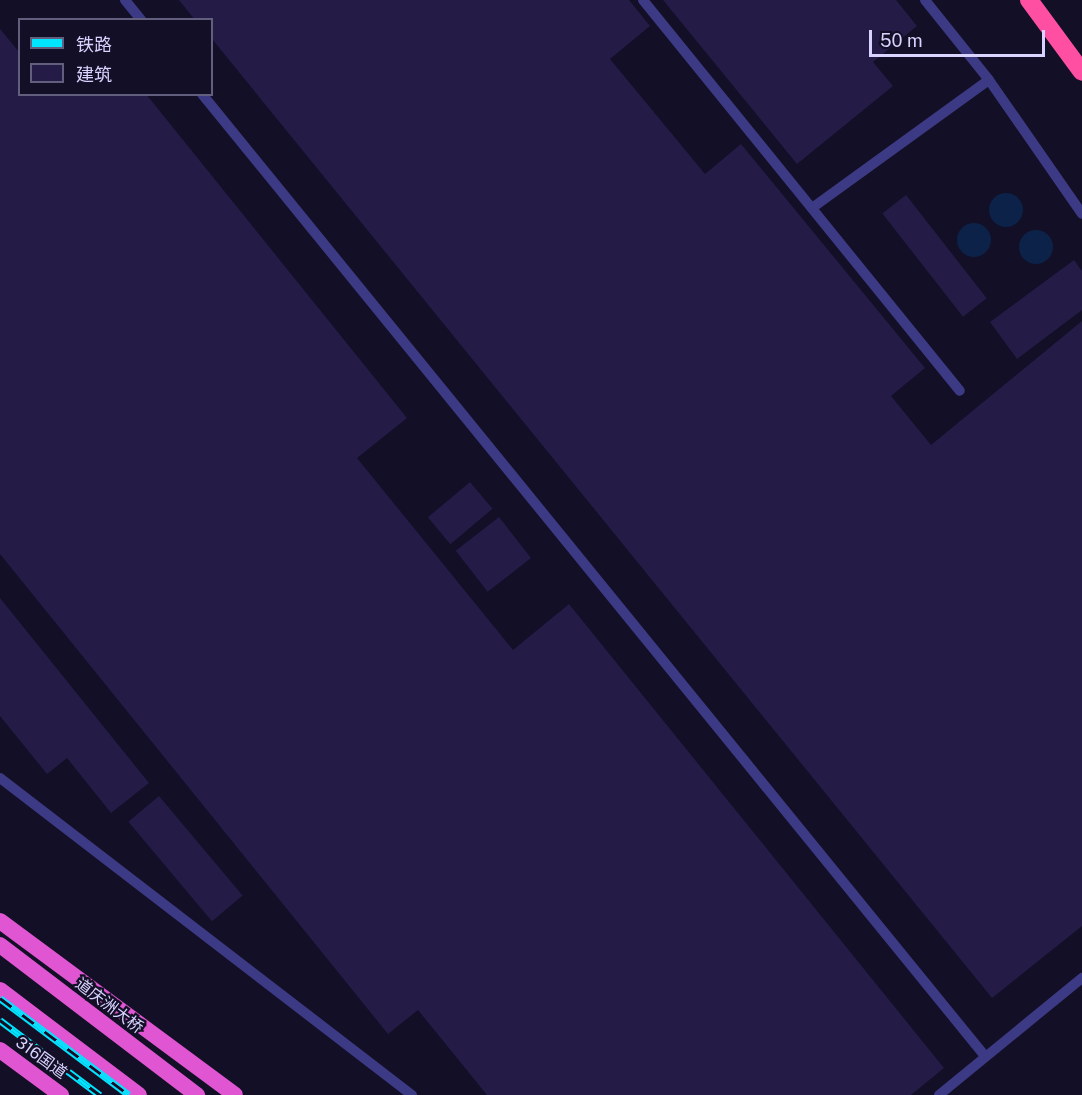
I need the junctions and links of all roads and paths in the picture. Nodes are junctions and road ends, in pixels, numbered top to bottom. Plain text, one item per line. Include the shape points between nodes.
1 (125, 0) edge
2 (643, 0) edge
3 (925, 0) edge
4 (1029, 0) edge
5 (139, 18) edge
6 (1082, 72) edge
7 (989, 80) junction
8 (204, 96) edge
9 (812, 208) junction
10 (1082, 214) edge
11 (960, 391) dead end
12 (0, 778) edge
13 (0, 921) edge
14 (0, 945) edge
15 (1082, 978) edge
16 (0, 990) edge
17 (0, 1050) edge
18 (985, 1056) junction
19 (61, 1095) edge
20 (139, 1095) edge
21 (197, 1095) edge
22 (235, 1095) edge
23 (412, 1095) edge
24 (939, 1095) edge

1 - 5 lane
2 - 9 lane
3 - 7 lane
4 - 6 highway
7 - 9 lane
7 - 10 lane
8 - 18 lane
9 - 11 lane
12 - 23 lane
13 - 22 highway
14 - 21 highway, 道庆洲大桥
15 - 18 lane
16 - 20 highway
17 - 19 highway, 316国道
18 - 24 lane

